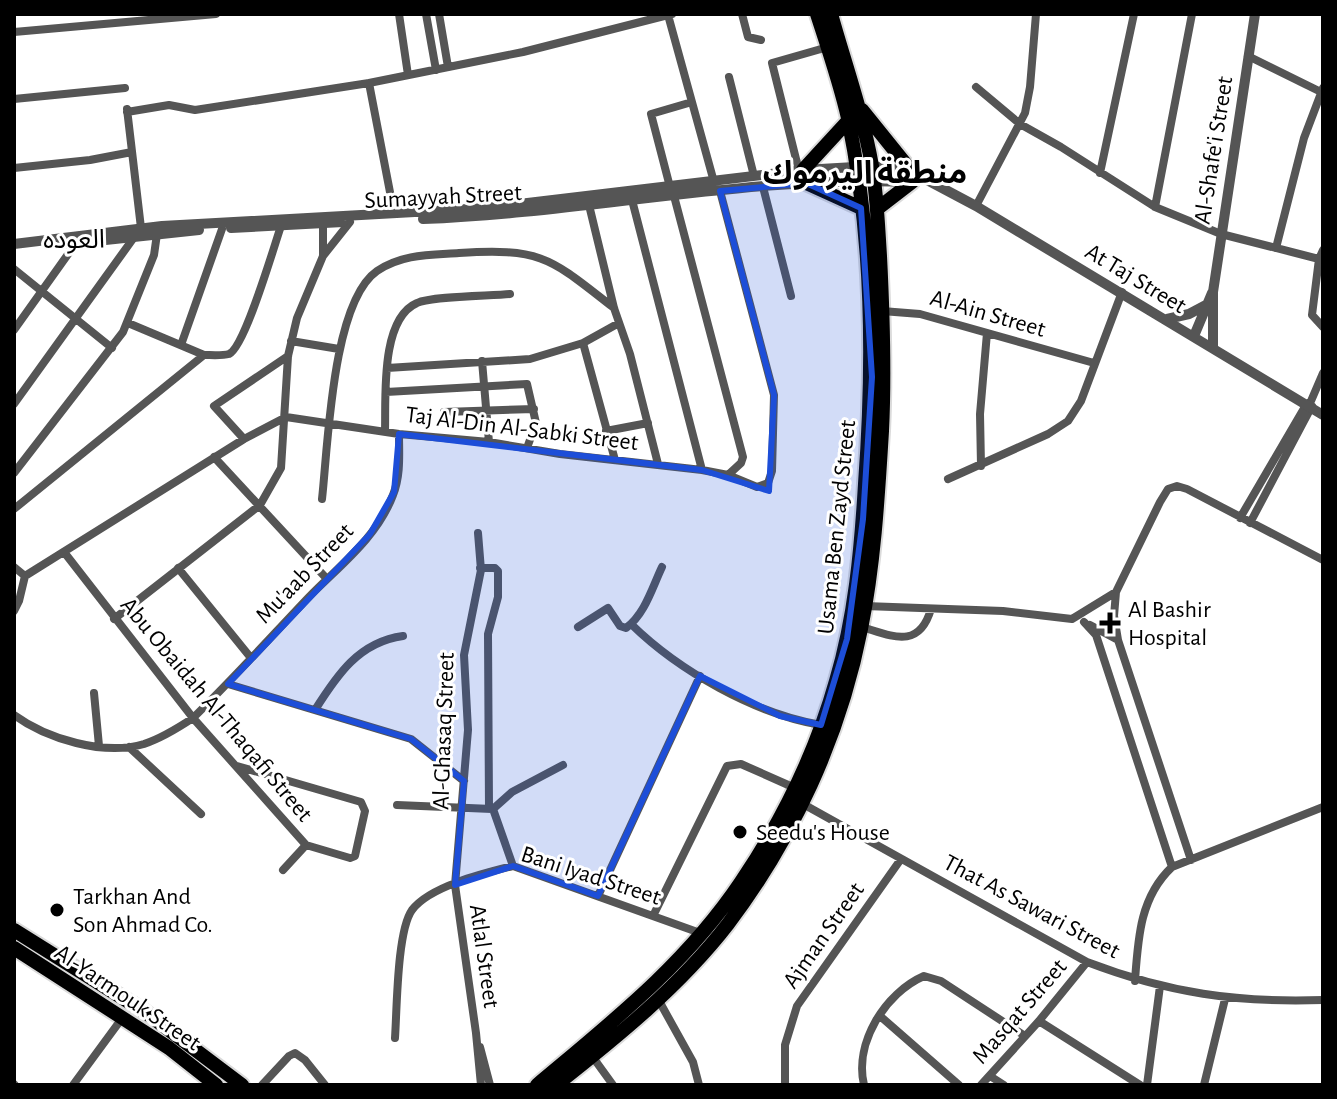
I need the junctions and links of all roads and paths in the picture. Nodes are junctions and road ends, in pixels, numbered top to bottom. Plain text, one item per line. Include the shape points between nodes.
1 (216, 14) edge
2 (399, 14) edge
3 (426, 14) edge
4 (439, 14) edge
5 (742, 14) edge
6 (817, 14) edge
7 (831, 14) edge
8 (1036, 14) edge
9 (1134, 14) edge
10 (1192, 14) edge
11 (1255, 14) edge
12 (670, 15) edge
13 (14, 32) edge
14 (761, 40) dead end
15 (828, 47) junction
16 (1248, 56) junction
17 (448, 67) junction
18 (436, 70) junction
19 (408, 75) junction
20 (729, 77) dead end
21 (369, 83) junction
22 (976, 87) dead end
23 (125, 88) dead end
24 (1322, 91) edge
25 (14, 99) edge
26 (692, 102) junction
27 (859, 106) junction
28 (848, 121) junction
29 (1020, 124) junction
30 (132, 152) junction
31 (14, 168) edge
32 (873, 173) junction
33 (1100, 173) junction
34 (857, 174) junction
35 (803, 175) junction
36 (754, 176) junction
37 (917, 178) junction
38 (717, 186) junction
39 (763, 187) junction
40 (672, 191) junction
41 (632, 200) junction
42 (589, 205) junction
43 (976, 206) junction
44 (1155, 207) junction
45 (861, 208) junction
46 (877, 209) junction
47 (394, 213) junction
48 (350, 222) junction
49 (323, 224) junction
50 (281, 226) junction
51 (222, 229) junction
52 (138, 232) junction
53 (157, 234) junction
54 (1221, 234) junction
55 (76, 243) junction
56 (14, 244) edge
57 (1276, 248) junction
58 (14, 250) edge
59 (323, 256) junction
60 (1322, 256) edge
61 (14, 269) edge
62 (1122, 292) junction
63 (1213, 292) junction
64 (42, 293) junction
65 (510, 294) dead end
66 (791, 296) dead end
67 (1206, 305) junction
68 (614, 308) junction
69 (877, 311) junction
70 (75, 319) junction
71 (1167, 319) junction
72 (128, 323) junction
73 (619, 323) junction
74 (1323, 327) edge
75 (14, 330) edge
76 (987, 333) junction
77 (1194, 336) junction
78 (291, 341) junction
79 (583, 343) junction
80 (181, 345) junction
81 (1213, 347) junction
82 (112, 348) junction
83 (339, 349) junction
84 (204, 355) junction
85 (288, 356) junction
86 (482, 361) junction
87 (1094, 363) junction
88 (387, 368) junction
89 (1323, 373) edge
90 (485, 386) junction
91 (386, 392) junction
92 (14, 404) edge
93 (1310, 405) junction
94 (534, 409) junction
95 (486, 411) junction
96 (444, 412) dead end
97 (1323, 415) edge
98 (286, 417) junction
99 (648, 423) junction
100 (330, 425) junction
101 (385, 431) junction
102 (606, 431) junction
103 (399, 434) junction
104 (1292, 438) junction
105 (244, 439) junction
106 (489, 442) junction
107 (527, 448) junction
108 (214, 457) junction
109 (615, 460) junction
110 (658, 464) junction
111 (981, 466) junction
112 (702, 470) junction
113 (14, 473) edge
114 (728, 475) junction
115 (948, 479) dead end
116 (322, 499) dead end
117 (260, 505) junction
118 (14, 509) edge
119 (1240, 518) junction
120 (1250, 523) junction
121 (478, 533) dead end
122 (64, 552) junction
123 (1323, 560) edge
124 (14, 567) edge
125 (662, 567) dead end
126 (178, 568) junction
127 (480, 568) junction
128 (25, 576) junction
129 (327, 579) junction
130 (1116, 592) junction
131 (865, 606) junction
132 (931, 609) junction
133 (14, 611) edge
134 (114, 619) junction
135 (1072, 619) junction
136 (1084, 622) junction
137 (631, 624) junction
138 (578, 627) dead end
139 (862, 627) junction
140 (403, 636) dead end
141 (1118, 640) junction
142 (251, 658) junction
143 (700, 676) junction
144 (228, 684) junction
145 (94, 693) dead end
146 (315, 710) junction
147 (14, 715) edge
148 (193, 718) junction
149 (821, 725) junction
150 (99, 746) junction
151 (129, 747) junction
152 (563, 765) dead end
153 (237, 766) junction
154 (464, 781) junction
155 (795, 788) junction
156 (803, 804) junction
157 (397, 805) dead end
158 (1323, 807) edge
159 (460, 809) junction
160 (491, 809) junction
161 (201, 814) dead end
162 (306, 845) junction
163 (901, 859) junction
164 (1191, 860) junction
165 (513, 866) junction
166 (1172, 867) junction
167 (283, 870) dead end
168 (455, 885) junction
169 (598, 896) junction
170 (653, 916) junction
171 (14, 930) edge
172 (703, 934) junction
173 (14, 948) edge
174 (1087, 962) junction
175 (1135, 981) junction
176 (1160, 986) junction
177 (112, 991) junction
178 (658, 999) junction
179 (1225, 999) junction
180 (1323, 1000) edge
181 (103, 1005) junction
182 (880, 1016) junction
183 (123, 1017) junction
184 (1039, 1021) junction
185 (476, 1033) junction
186 (1025, 1036) junction
187 (395, 1038) dead end
188 (592, 1056) junction
189 (990, 1076) junction
190 (73, 1085) edge
191 (216, 1085) edge
192 (242, 1085) edge
193 (262, 1085) edge
194 (325, 1085) edge
195 (481, 1085) edge
196 (490, 1085) edge
197 (537, 1085) edge
198 (556, 1085) edge
199 (613, 1085) edge
200 (699, 1085) edge
201 (785, 1085) edge
202 (864, 1085) edge
203 (959, 1085) edge
204 (981, 1085) edge
205 (1004, 1085) edge
206 (1140, 1085) edge
207 (1147, 1085) edge
208 (1204, 1085) edge

1 - 13 street
2 - 19 street
3 - 18 street
4 - 17 street
5 - 14 street via 748,37
6 - 15 highway, Usama Ben Zayd Street
7 - 27 highway, Usama Ben Zayd Street
8 - 29 street via 1030,87
9 - 33 street
10 - 44 street
11 - 16 street, Al-Shafe'i Street
12 - 17 street
12 - 26 street
15 - 28 highway, Usama Ben Zayd Street
15 - 35 street via 772,63
16 - 24 street
16 - 54 street, Al-Shafe'i Street
17 - 18 street
18 - 19 street
19 - 21 street
20 - 36 street
21 - 30 street via 195,110 169,105 127,110
21 - 47 street
22 - 29 street
23 - 25 street
24 - 57 street via 1304,138
26 - 38 street
26 - 40 street via 651,114
27 - 32 highway, Usama Ben Zayd Street
27 - 37 highway
28 - 34 highway, Usama Ben Zayd Street
28 - 35 highway
29 - 33 street
29 - 43 street
30 - 31 street
30 - 52 street
32 - 34 street, Sumayyah Street
32 - 37 street, Sumayyah Street
32 - 46 highway, Usama Ben Zayd Street
33 - 44 street
34 - 35 street, Sumayyah Street
34 - 45 highway, Usama Ben Zayd Street
35 - 36 street, Sumayyah Street
35 - 39 street, Sumayyah Street
35 - 45 highway
36 - 38 street, Sumayyah Street
37 - 43 street, At Taj Street
37 - 46 highway
38 - 39 street, Sumayyah Street
38 - 40 street, Sumayyah Street
38 - 114 street, Taj Al-Din Al-Sabki Street via 774,398 771,479 757,487
39 - 66 street
40 - 41 street, Sumayyah Street
40 - 47 street, Sumayyah Street
40 - 114 street via 743,457
41 - 42 street, Sumayyah Street
41 - 112 street
42 - 48 street, Sumayyah Street
42 - 68 street
43 - 62 street, At Taj Street
44 - 54 street
45 - 69 highway, Usama Ben Zayd Street
46 - 69 highway, Usama Ben Zayd Street
47 - 52 street, Sumayyah Street
48 - 49 street, Sumayyah Street
48 - 59 street
49 - 50 street, Sumayyah Street
49 - 59 street
50 - 51 street, Sumayyah Street
50 - 84 street via 241,340 230,353
51 - 53 street, Sumayyah Street
51 - 80 street
52 - 53 street, Sumayyah Street
52 - 55 street, Sumayyah Street
52 - 56 street, Sumayyah Street
52 - 70 street
53 - 72 street
54 - 57 street
54 - 63 street, Al-Shafe'i Street
55 - 58 street, Sumayyah Street
55 - 64 street
57 - 60 street
59 - 78 street
60 - 74 street via 1312,315
61 - 64 street
62 - 71 street, At Taj Street
62 - 87 street
63 - 67 street, Al-Shafe'i Street
63 - 81 street, Al-Shafe'i Street
64 - 70 street
64 - 75 street
65 - 88 street via 417,303 399,320
67 - 71 street
67 - 77 street, Al-Shafe'i Street
68 - 73 street
68 - 83 street via 566,270 531,254 414,256 388,264 365,282
69 - 76 street, Al-Ain Street via 920,314
69 - 131 highway, Usama Ben Zayd Street via 884,384
69 - 149 highway, Usama Ben Zayd Street via 855,593
70 - 82 street
70 - 92 street
71 - 77 street, At Taj Street
72 - 80 street
72 - 82 street
73 - 79 street
73 - 99 street
76 - 87 street, Al-Ain Street
76 - 111 street
77 - 81 street, At Taj Street
78 - 83 street
78 - 85 street
79 - 86 street via 530,359
79 - 102 street
80 - 84 street
81 - 93 street, At Taj Street
82 - 113 street
83 - 100 street
84 - 118 street
85 - 98 street
85 - 105 street via 214,406
86 - 88 street
86 - 90 street
87 - 111 street via 1068,421
88 - 91 street
89 - 93 street
90 - 91 street
90 - 94 street via 527,384
90 - 95 street
91 - 101 street
93 - 97 street, At Taj Street
93 - 104 street
94 - 95 street
94 - 107 street via 536,429
95 - 96 street
95 - 106 street
98 - 100 street, Taj Al-Din Al-Sabki Street
98 - 105 street
98 - 117 street via 281,468
99 - 102 street
99 - 110 street
100 - 101 street, Taj Al-Din Al-Sabki Street
100 - 116 street
101 - 103 street, Taj Al-Din Al-Sabki Street
102 - 109 street
103 - 106 street, Taj Al-Din Al-Sabki Street
103 - 129 street, Mu'aab Street via 399,470 389,504 358,551
104 - 119 street
104 - 120 street
105 - 108 street
106 - 107 street, Taj Al-Din Al-Sabki Street
107 - 109 street, Taj Al-Din Al-Sabki Street
108 - 117 street
108 - 122 street
109 - 110 street, Taj Al-Din Al-Sabki Street
110 - 112 street, Taj Al-Din Al-Sabki Street
111 - 115 street
112 - 114 street, Taj Al-Din Al-Sabki Street
117 - 126 street
117 - 129 street
119 - 120 street
119 - 130 street via 1187,489 1168,489
120 - 123 street
121 - 127 street, Al-Ghasaq Street
122 - 128 street
122 - 134 street, Abu Obaidah Al-Thaqafi Street
124 - 128 street
125 - 137 street
126 - 134 street
126 - 142 street
127 - 154 street, Al-Ghasaq Street via 464,655
127 - 160 street via 495,568 498,575 488,634
128 - 133 street
129 - 142 street, Mu'aab Street
130 - 135 street
130 - 141 street
131 - 132 street
131 - 139 highway, Usama Ben Zayd Street
132 - 135 street
132 - 139 street via 923,627 911,636
134 - 148 street, Abu Obaidah Al-Thaqafi Street
135 - 136 street
136 - 141 street
136 - 166 street via 1096,635
137 - 138 street via 620,626 608,608
137 - 143 street
139 - 156 highway, Usama Ben Zayd Street via 837,718
140 - 146 street via 360,652
141 - 164 street
142 - 144 street, Mu'aab Street
143 - 149 street via 780,716
143 - 169 street
144 - 146 street
144 - 148 street, Mu'aab Street
145 - 150 street
146 - 154 street via 411,739
147 - 150 street via 64,739
148 - 151 street, Mu'aab Street via 162,737
148 - 153 street, Abu Obaidah Al-Thaqafi Street
149 - 155 highway, Usama Ben Zayd Street
150 - 151 street
151 - 161 street
152 - 160 street
153 - 162 street, Abu Obaidah Al-Thaqafi Street
153 - 162 street, Abu Obaidah Al-Thaqafi Street via 361,802 365,811 357,851 350,858
154 - 159 street, Al-Ghasaq Street
155 - 170 street via 741,764 727,766
155 - 172 highway, Usama Ben Zayd Street via 755,861
156 - 163 street, That As Sawari Street
156 - 178 highway, Usama Ben Zayd Street via 726,926
157 - 159 street
158 - 164 street
159 - 160 street
159 - 168 street, Al-Ghasaq Street
160 - 165 street
162 - 167 street
163 - 174 street, That As Sawari Street
163 - 201 street, Ajman Street via 797,1006 785,1045
164 - 166 street
165 - 168 street, Bani Iyad Street
165 - 169 street, Bani Iyad Street
166 - 175 street via 1143,912
168 - 185 street, Atlal Street
168 - 187 street, Bani Iyad Street via 427,897 408,919
169 - 170 street, Bani Iyad Street
170 - 172 street, Bani Iyad Street
171 - 177 highway, Al-Yarmouk Street
172 - 197 highway, Usama Ben Zayd Street via 635,1003
173 - 181 highway, Al-Yarmouk Street
174 - 175 street, That As Sawari Street
174 - 184 street, Masqat Street
175 - 176 street, That As Sawari Street
176 - 179 street, That As Sawari Street
176 - 207 street
177 - 181 highway
177 - 192 highway, Al-Yarmouk Street
178 - 188 highway, Usama Ben Zayd Street
178 - 200 street via 693,1062
179 - 180 street, That As Sawari Street
179 - 208 street
181 - 183 highway, Al-Yarmouk Street
182 - 186 street via 904,988 930,976
182 - 202 street via 862,1053
182 - 203 street
183 - 190 street
183 - 191 highway, Al-Yarmouk Street
184 - 186 street, Masqat Street
184 - 206 street
185 - 195 street, Atlal Street
185 - 196 street, Atlal Street
186 - 189 street, Masqat Street
188 - 198 highway, Usama Ben Zayd Street
188 - 199 street
189 - 204 street, Masqat Street
189 - 205 street
193 - 194 street via 297,1053

